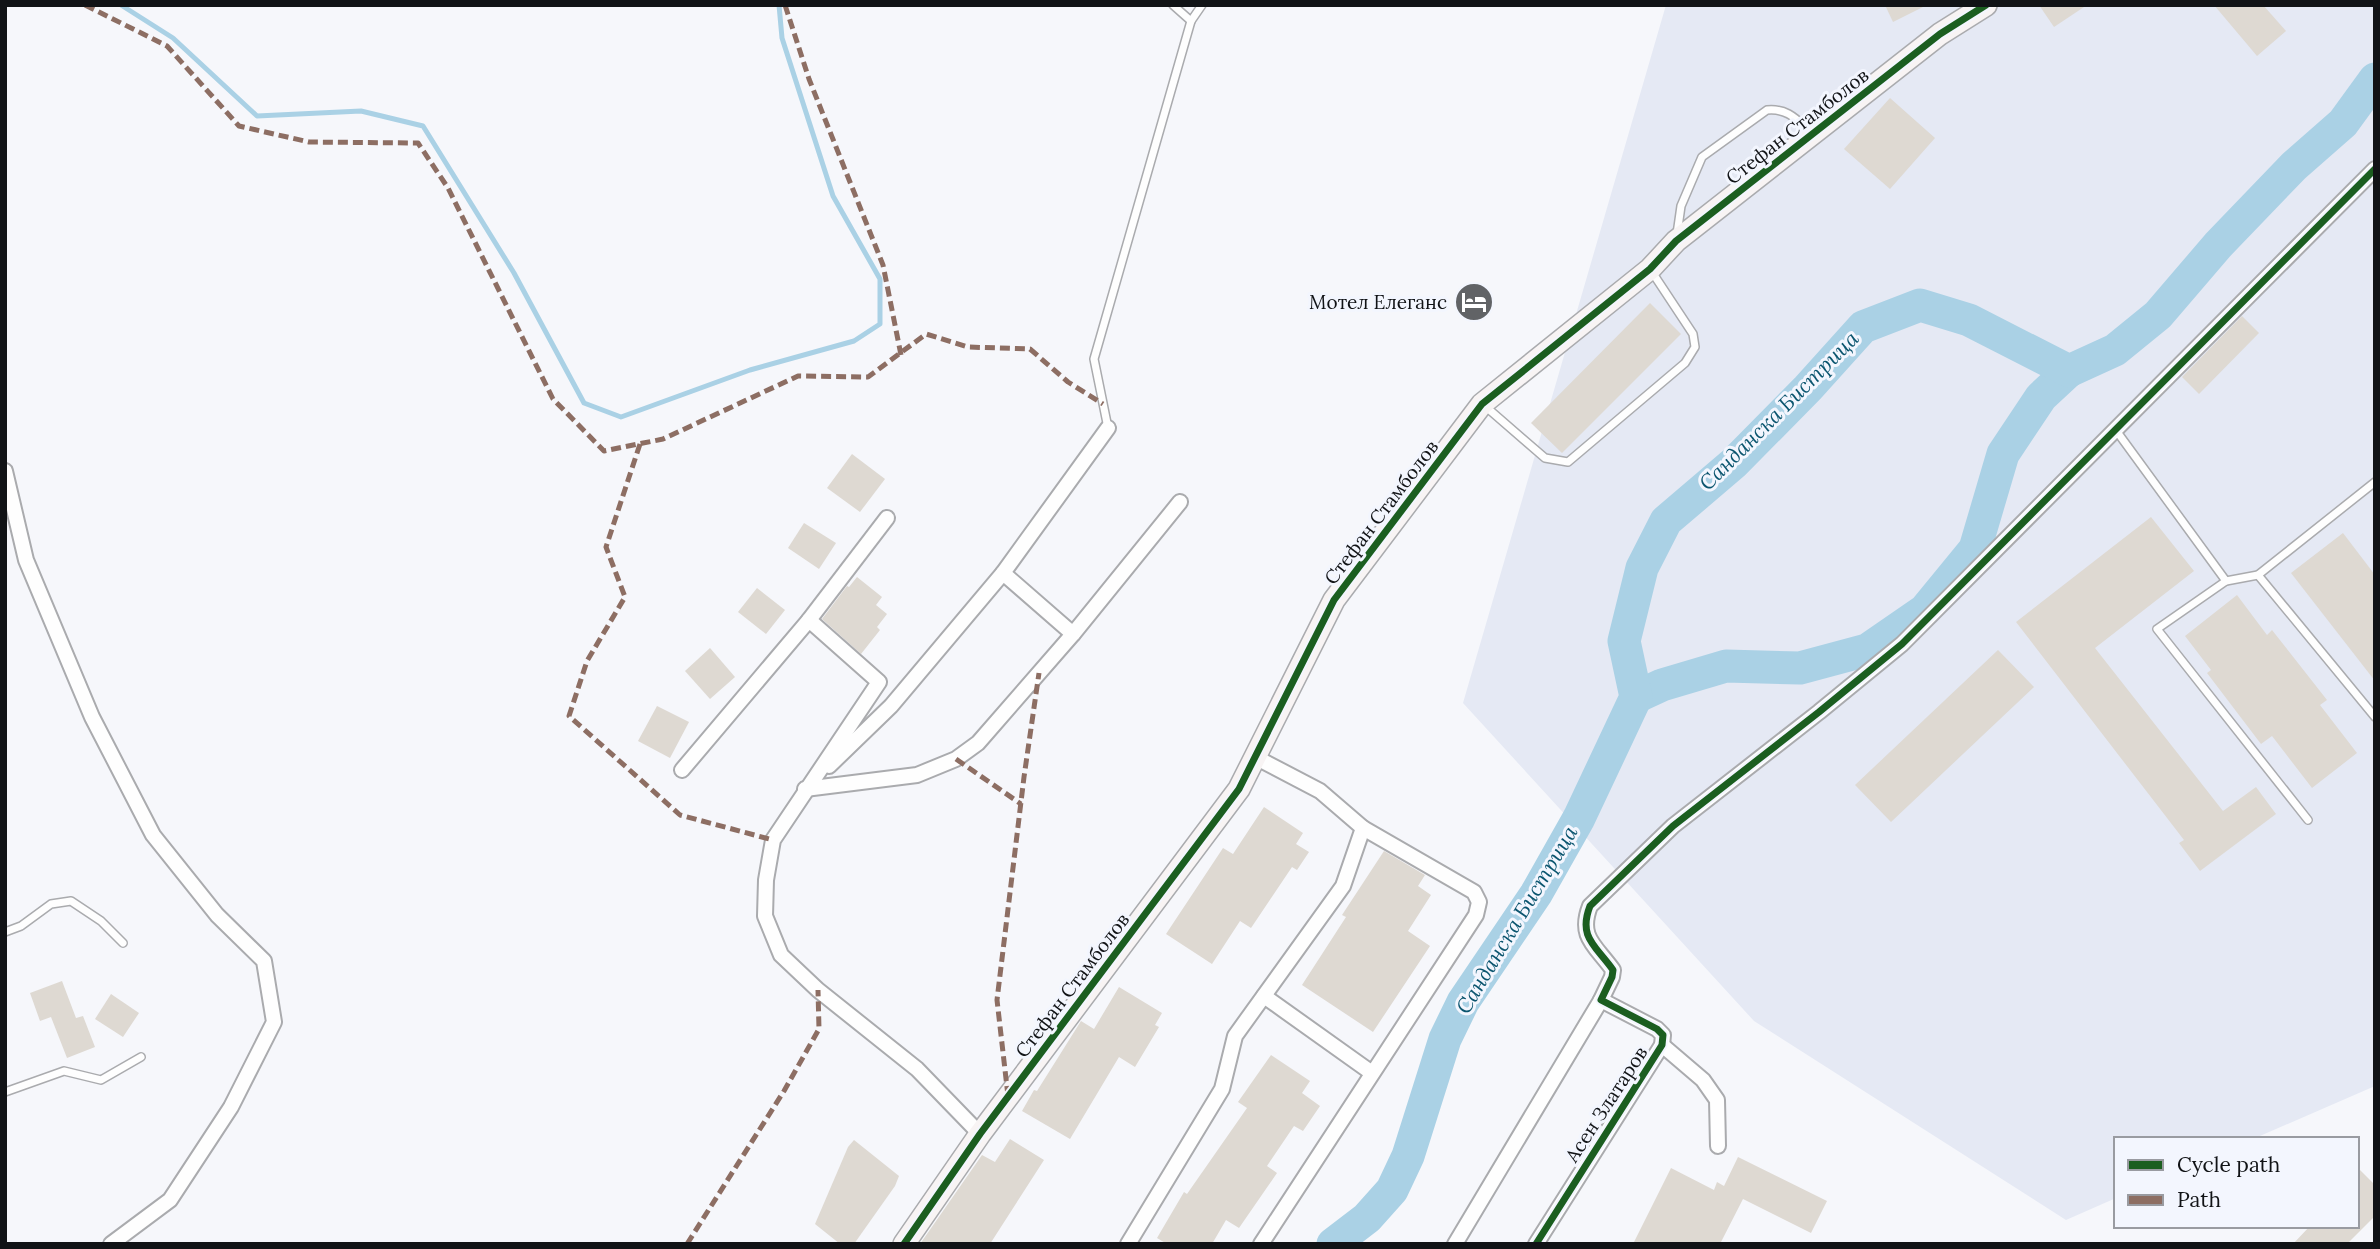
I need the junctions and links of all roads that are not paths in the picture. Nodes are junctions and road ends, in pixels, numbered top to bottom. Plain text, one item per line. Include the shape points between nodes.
1 (1173, 5) edge
2 (1202, 5) edge
3 (1986, 5) edge
4 (1191, 21) junction
5 (1812, 134) junction
6 (2375, 169) edge
7 (1676, 240) junction
8 (1650, 269) junction
9 (1482, 404) junction
10 (1108, 428) joint
11 (2116, 429) junction
12 (5, 471) edge
13 (2375, 482) edge
14 (1180, 502) dead end
15 (887, 519) dead end
16 (1003, 573) junction
17 (2258, 575) junction
18 (2226, 581) junction
19 (809, 621) junction
20 (1073, 634) junction
21 (2375, 717) edge
22 (1255, 757) junction
23 (682, 770) dead end
24 (805, 789) junction
25 (2308, 820) dead end
26 (1363, 828) junction
27 (5, 932) edge
28 (123, 943) dead end
29 (1264, 996) junction
30 (1601, 1000) junction
31 (1662, 1045) junction
32 (141, 1057) dead end
33 (1373, 1073) junction
34 (5, 1092) edge
35 (980, 1134) junction
36 (1718, 1146) dead end
37 (111, 1244) edge
38 (904, 1244) edge
39 (1128, 1244) edge
40 (1261, 1244) edge
41 (1455, 1244) edge
42 (1536, 1244) edge

1 - 4 lane
2 - 4 lane
3 - 5 street, Стефан Стамболов via 1940,34
4 - 10 lane via 1094,359
5 - 7 street, Стефан Стамболов
5 - 7 lane via 1791,114 1767,110 1702,157 1681,206
6 - 11 street
7 - 8 street, Стефан Стамболов
8 - 9 street, Стефан Стамболов
8 - 9 lane via 1693,334 1695,347 1685,363 1568,462 1545,458
9 - 22 street, Стефан Стамболов via 1334,600
10 - 16 street
11 - 18 lane
11 - 30 street via 1902,644 1672,826 1590,906 1584,930 1613,970
12 - 37 street via 26,560 92,717 153,835 217,915 264,961 274,1021 232,1107 170,1200
13 - 17 lane
14 - 20 street
15 - 19 street
16 - 20 street
16 - 24 street via 891,706
17 - 18 lane
17 - 21 lane
18 - 25 lane via 2157,629
19 - 23 street
19 - 24 street via 879,682
20 - 24 street via 978,743 956,759 917,775
22 - 26 street via 1321,791
22 - 35 street, Стефан Стамболов via 1239,789
24 - 35 street via 773,840 766,880 765,916 781,955 917,1069
26 - 29 street via 1343,886
26 - 33 street via 1474,892 1479,902 1476,915
27 - 28 lane via 51,904 71,901 101,920
29 - 33 street
29 - 39 street via 1235,1036 1222,1089
30 - 31 street, Асен Златаров via 1657,1029 1663,1035
30 - 41 street
31 - 36 street via 1703,1080 1717,1100
31 - 42 street, Асен Златаров
32 - 34 lane via 101,1080 64,1071
33 - 40 street
35 - 38 street, Стефан Стамболов

